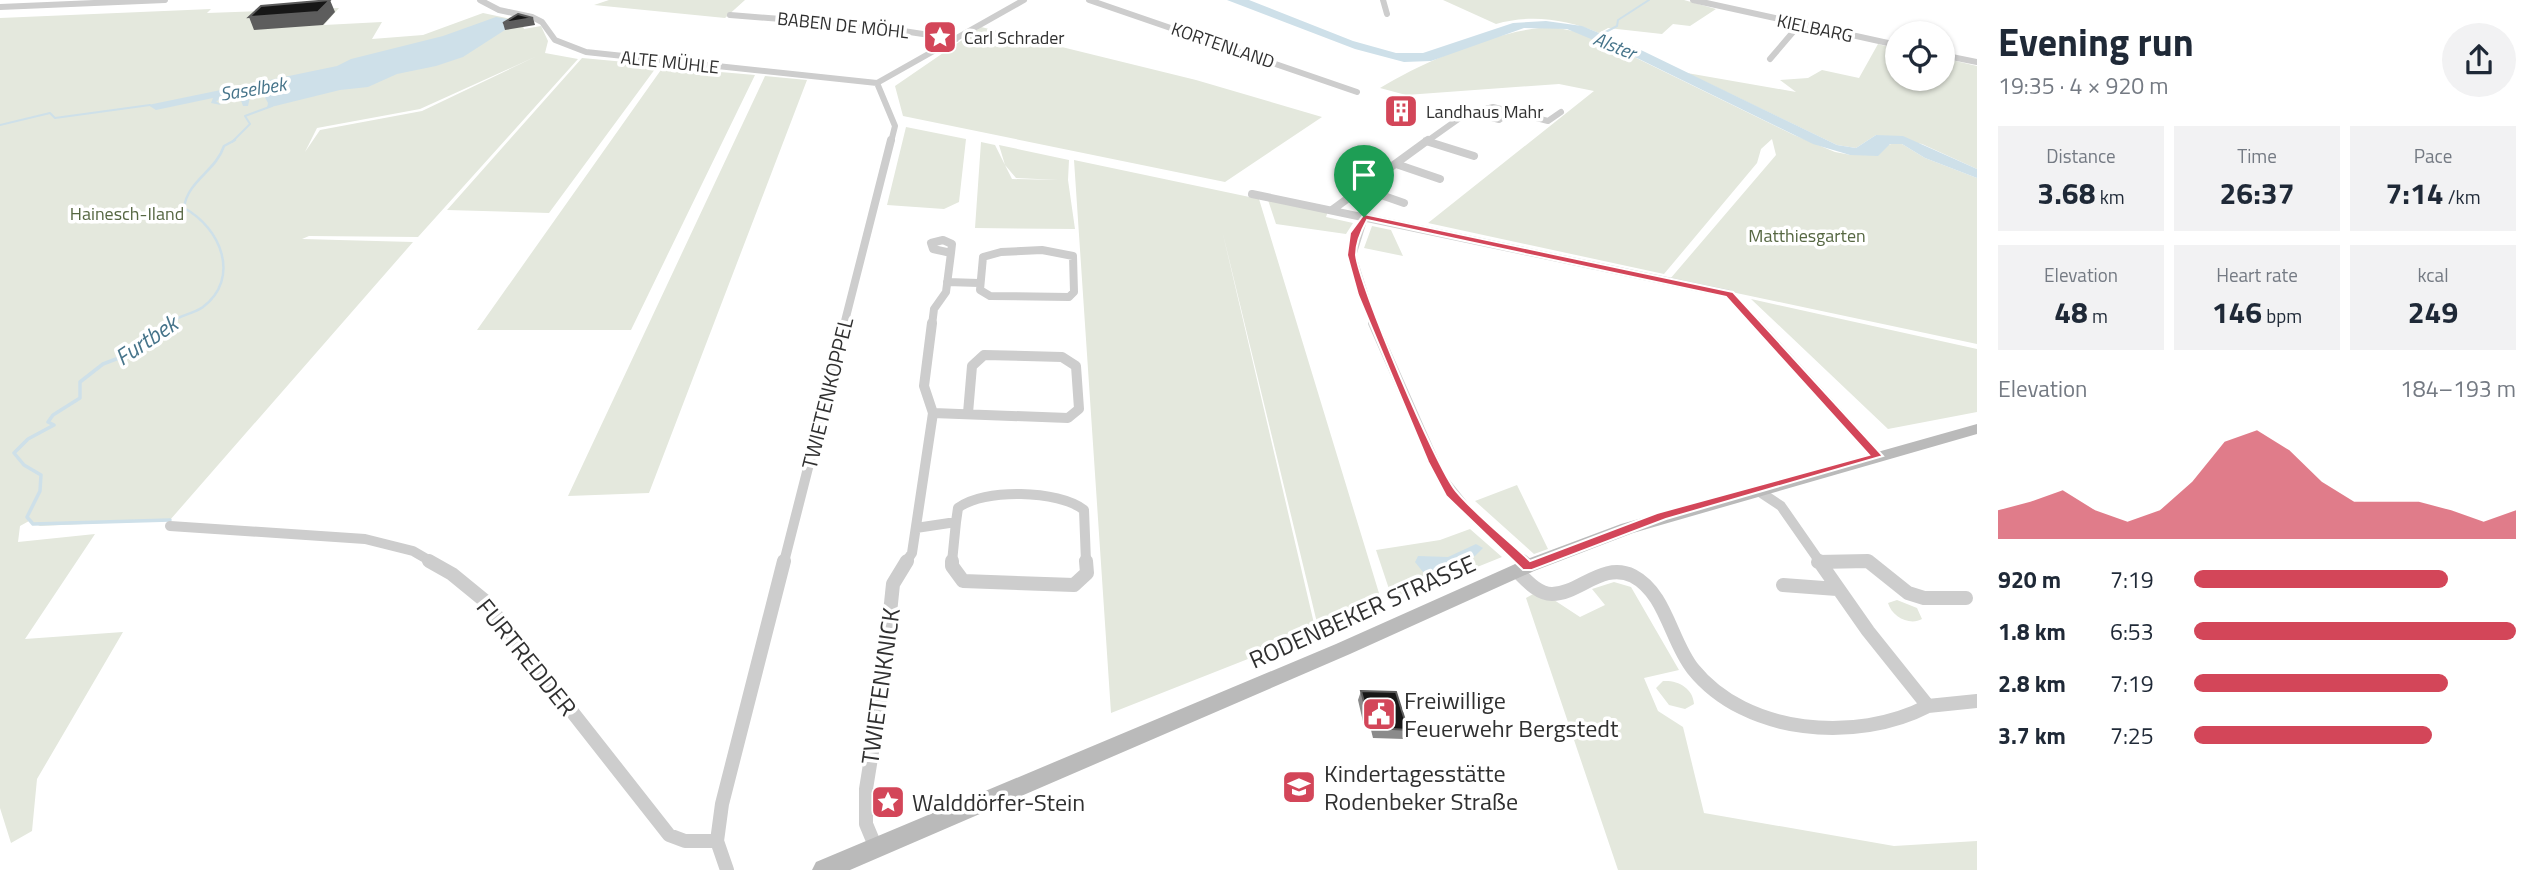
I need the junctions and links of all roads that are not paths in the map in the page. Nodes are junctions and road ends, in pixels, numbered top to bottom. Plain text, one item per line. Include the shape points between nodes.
1 (165, 0) edge
2 (480, 0) edge
3 (1024, 0) edge
4 (1089, 0) edge
5 (1384, 0) edge
6 (1693, 0) edge
7 (0, 7) edge
8 (1387, 14) dead end
9 (730, 15) dead end
10 (1799, 25) junction
11 (956, 38) junction
12 (1885, 43) edge
13 (1955, 58) edge
14 (1770, 59) dead end
15 (1977, 62) edge
16 (877, 83) junction
17 (1357, 92) dead end
18 (1561, 112) dead end
19 (1426, 141) junction
20 (1474, 156) dead end
21 (1396, 164) junction
22 (1440, 179) dead end
23 (1361, 188) junction
24 (1252, 194) dead end
25 (1404, 203) dead end
26 (1332, 210) junction
27 (1364, 217) junction
28 (951, 253) dead end
29 (947, 282) junction
30 (979, 283) junction
31 (933, 413) junction
32 (968, 413) junction
33 (1977, 429) edge
34 (1877, 456) junction
35 (1757, 489) junction
36 (956, 522) junction
37 (170, 526) dead end
38 (916, 528) junction
39 (1818, 562) junction
40 (1522, 569) junction
41 (1783, 585) dead end
42 (1837, 589) junction
43 (1966, 598) dead end
44 (1977, 701) edge
45 (1928, 706) junction
46 (717, 841) junction
47 (876, 848) junction
48 (727, 870) edge
49 (824, 870) edge

1 - 7 street
2 - 16 street, ALTE MÜHLE via 499,10 532,16 555,40 586,52
3 - 11 street
4 - 17 street, KORTENLAND
5 - 8 street
6 - 10 street, KIELBARG
9 - 11 street, BABEN DE MÖHL
10 - 12 street, KIELBARG
10 - 14 street
11 - 16 street
13 - 15 street
16 - 46 street, TWIETENKOPPEL via 895,126 725,791
18 - 19 street via 1548,121 1489,107
19 - 20 street
19 - 21 street
21 - 22 street
21 - 23 street
23 - 25 street
23 - 26 street
24 - 26 street
26 - 27 street
27 - 34 street via 1729,294
27 - 40 street via 1355,233 1352,255 1360,284 1434,462 1451,493
28 - 29 street, TWIETENKNICK
29 - 30 street
29 - 31 street, TWIETENKNICK via 934,309 924,386
30 - 30 street via 980,290 990,296 1069,297 1074,292 1073,256 996,251 983,257
31 - 32 street
31 - 38 street, TWIETENKNICK
32 - 32 street via 1068,418 1079,409 1076,366 1062,357 984,355 972,366
33 - 34 street, RODENBEKER STRASSE
34 - 35 street, RODENBEKER STRASSE
35 - 39 street via 1781,506
35 - 40 street, RODENBEKER STRASSE via 1627,528
36 - 36 street via 952,566 962,581 1074,585 1087,573 1084,510 1067,499 981,496 958,508
36 - 38 street
37 - 46 street, FURTREDDER via 365,539 413,551 485,601 669,835 685,841
38 - 47 street, TWIETENKNICK via 912,553 894,584 866,789 866,824
39 - 42 street
39 - 43 street via 1868,562 1908,593 1924,598
40 - 45 street via 1545,594 1614,572 1634,577 1646,588 1694,670 1724,695 1771,716 1848,730 1909,718
40 - 47 street, RODENBEKER STRASSE
41 - 42 street
42 - 45 street
44 - 45 street
46 - 48 street, TWIETENKOPPEL
47 - 49 street, RODENBEKER STRASSE

